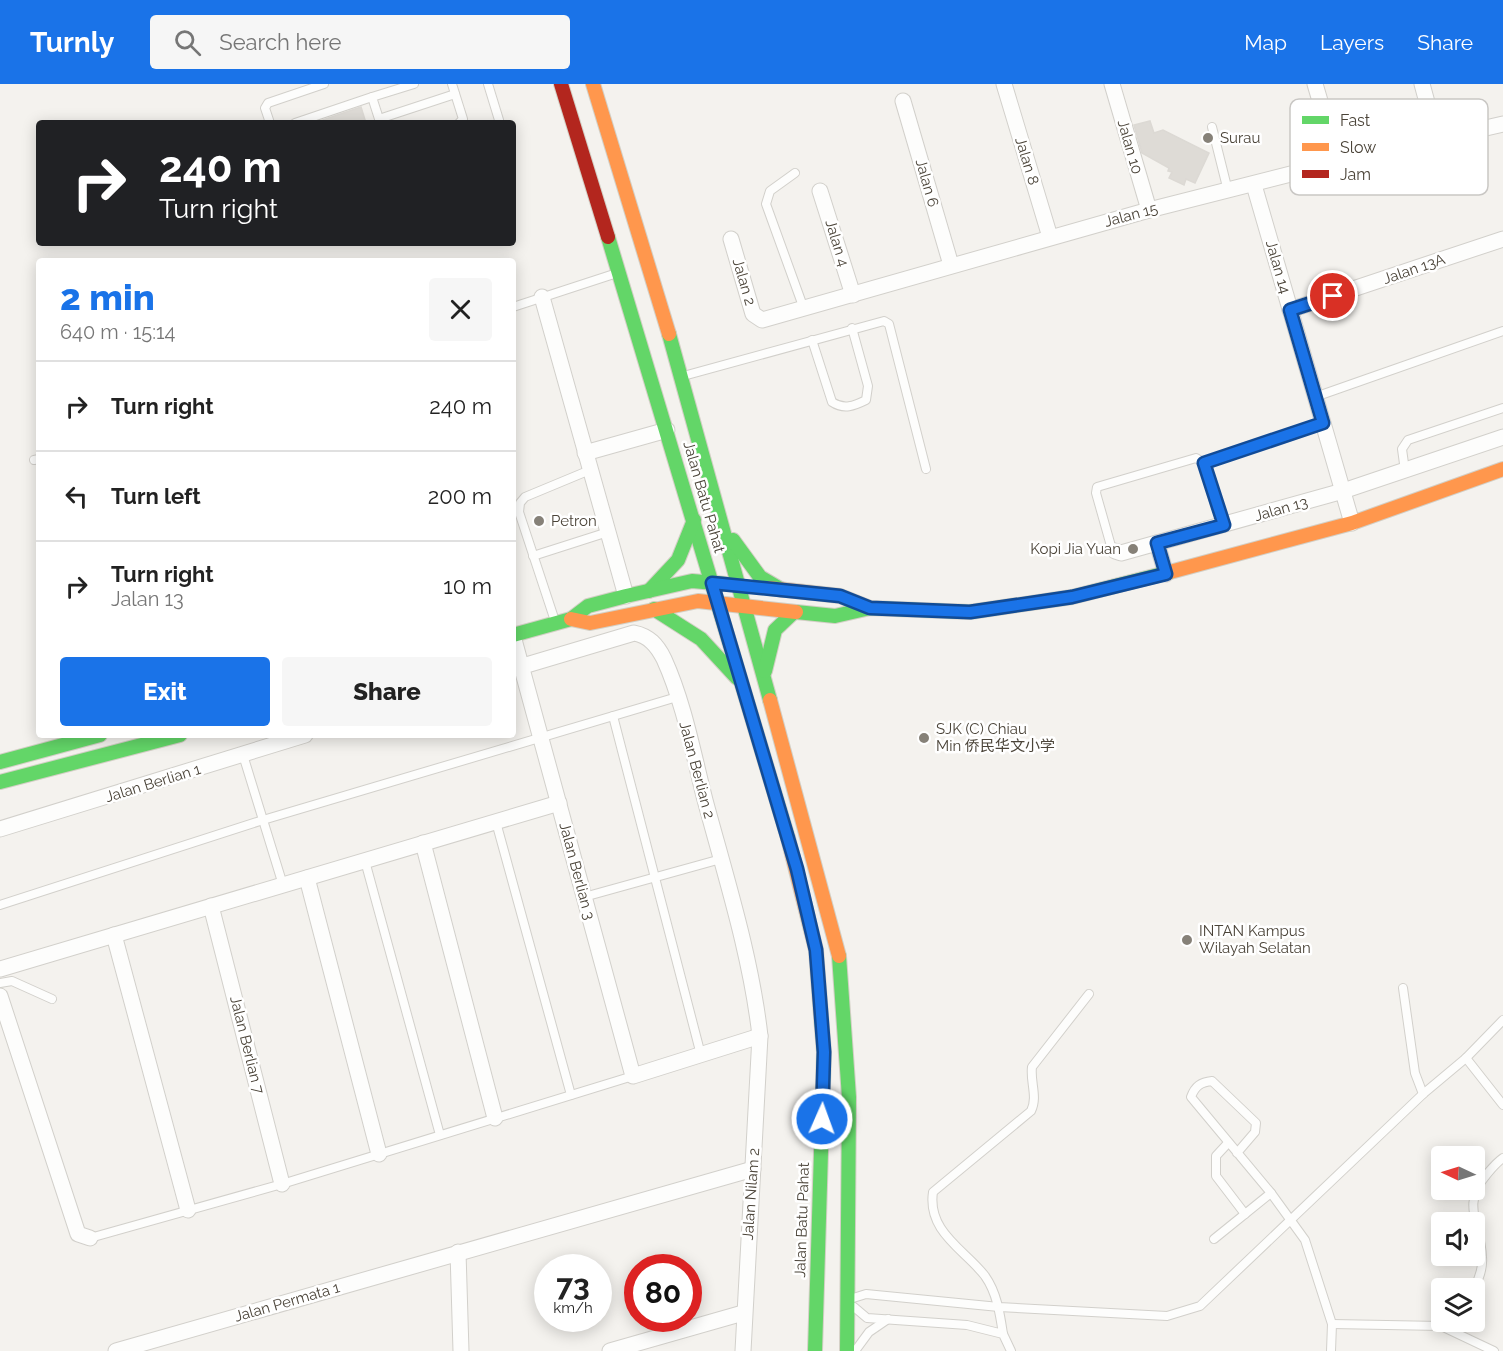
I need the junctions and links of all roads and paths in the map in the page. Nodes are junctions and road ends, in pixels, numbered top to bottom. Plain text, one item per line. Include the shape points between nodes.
1 (324, 84) edge
2 (414, 84) edge
3 (452, 84) edge
4 (488, 84) edge
5 (561, 84) edge
6 (592, 84) edge
7 (1004, 84) edge
8 (1112, 84) edge
9 (1315, 84) edge
10 (1422, 84) edge
11 (455, 94) junction
12 (372, 97) junction
13 (1319, 99) edge
14 (1426, 99) edge
15 (903, 101) dead end
16 (269, 120) edge
17 (304, 120) edge
18 (379, 120) edge
19 (382, 120) edge
20 (462, 120) edge
21 (499, 120) dead end
22 (1503, 124) edge
23 (1212, 127) dead end
24 (1488, 127) edge
25 (795, 172) dead end
26 (1290, 175) edge
27 (1254, 185) junction
28 (820, 191) dead end
29 (1228, 191) junction
30 (1149, 210) junction
31 (1050, 237) junction
32 (731, 239) dead end
33 (1503, 239) edge
34 (951, 265) junction
35 (619, 272) junction
36 (853, 295) junction
37 (542, 297) junction
38 (516, 306) edge
39 (804, 309) junction
40 (1290, 310) junction
41 (762, 320) joint
42 (852, 328) junction
43 (1503, 331) edge
44 (812, 340) junction
45 (682, 376) junction
46 (1316, 397) junction
47 (1503, 408) edge
48 (1323, 423) junction
49 (667, 430) junction
50 (1503, 437) edge
51 (585, 453) junction
52 (1204, 463) junction
53 (926, 469) dead end
54 (1503, 469) edge
55 (590, 470) junction
56 (1405, 471) junction
57 (1343, 491) junction
58 (719, 519) junction
59 (694, 520) junction
60 (1352, 523) junction
61 (1224, 525) junction
62 (608, 532) junction
63 (1157, 543) junction
64 (1115, 551) joint
65 (533, 556) junction
66 (1166, 574) junction
67 (712, 583) junction
68 (739, 585) junction
69 (782, 590) junction
70 (649, 591) junction
71 (626, 596) junction
72 (718, 603) junction
73 (745, 607) junction
74 (870, 608) junction
75 (654, 609) junction
76 (793, 613) junction
77 (571, 619) junction
78 (555, 623) junction
79 (516, 634) edge
80 (517, 667) edge
81 (764, 677) junction
82 (742, 683) junction
83 (677, 697) junction
84 (613, 716) junction
85 (89, 738) edge
86 (169, 738) edge
87 (296, 738) edge
88 (541, 738) junction
89 (243, 755) junction
90 (0, 762) edge
91 (0, 782) edge
92 (559, 803) junction
93 (263, 820) junction
94 (496, 822) junction
95 (0, 829) edge
96 (423, 843) junction
97 (721, 859) junction
98 (365, 861) junction
99 (654, 877) junction
100 (307, 878) junction
101 (283, 885) junction
102 (584, 897) junction
103 (0, 905) edge
104 (212, 906) junction
105 (114, 935) junction
106 (0, 969) edge
107 (0, 983) edge
108 (1403, 988) dead end
109 (1089, 994) dead end
110 (0, 996) edge
111 (52, 999) dead end
112 (1503, 1020) edge
113 (760, 1036) junction
114 (701, 1055) junction
115 (1466, 1058) junction
116 (633, 1076) junction
117 (1423, 1094) junction
118 (571, 1095) junction
119 (1503, 1105) edge
120 (495, 1118) junction
121 (440, 1135) junction
122 (1228, 1143) junction
123 (1237, 1153) junction
124 (379, 1154) junction
125 (1503, 1158) edge
126 (753, 1169) junction
127 (282, 1184) junction
128 (1270, 1193) junction
129 (188, 1210) junction
130 (1245, 1214) junction
131 (1290, 1218) junction
132 (90, 1238) joint
133 (1214, 1239) dead end
134 (458, 1252) junction
135 (817, 1259) junction
136 (1479, 1278) edge
137 (845, 1300) junction
138 (999, 1307) junction
139 (743, 1313) junction
140 (888, 1319) junction
141 (1332, 1324) junction
142 (1431, 1324) edge
143 (1457, 1332) edge
144 (1003, 1334) junction
145 (815, 1348) edge
146 (116, 1351) edge
147 (461, 1351) edge
148 (610, 1351) edge
149 (743, 1351) edge
150 (847, 1351) edge
151 (855, 1351) edge
152 (1011, 1351) edge
153 (1331, 1351) edge
154 (1494, 1351) edge

1 - 16 lane via 268,103 265,108
2 - 12 lane
3 - 11 lane
4 - 21 lane
5 - 35 main road, Jalan Batu Pahat
6 - 45 main road, Jalan Batu Pahat
7 - 31 street, Jalan 8
8 - 30 street, Jalan 10
9 - 13 street
10 - 14 street
11 - 19 lane
11 - 20 lane
12 - 17 lane
12 - 18 lane
15 - 34 street, Jalan 6
22 - 24 street, Jalan 15
23 - 29 lane
25 - 39 lane via 770,191 766,204
26 - 27 street, Jalan 15
27 - 29 street, Jalan 15
27 - 40 street, Jalan 14
28 - 36 street, Jalan 4
29 - 30 street, Jalan 15
30 - 31 street, Jalan 15
31 - 34 street, Jalan 15
32 - 41 street, Jalan 2 via 753,314
33 - 40 street, Jalan 13A
34 - 36 street, Jalan 15
35 - 37 lane
35 - 49 main road, Jalan Batu Pahat
36 - 39 street, Jalan 15
37 - 38 lane
37 - 51 street
39 - 41 street, Jalan 15
40 - 46 street, Jalan 14
42 - 44 lane
42 - 44 lane via 868,386 866,400 855,406 840,407 832,402
42 - 53 lane via 875,321 889,324
43 - 46 lane
44 - 45 lane
45 - 58 main road, Jalan Batu Pahat
46 - 48 street, Jalan 14
47 - 56 lane via 1408,440 1401,449
48 - 52 lane
48 - 57 street, Jalan 14
49 - 51 street
49 - 59 main road, Jalan Batu Pahat
50 - 56 street
51 - 55 street
52 - 61 lane
52 - 64 lane via 1196,458 1097,487
54 - 60 main road
55 - 62 street
55 - 65 lane via 525,497 520,504
56 - 57 street
57 - 60 street, Jalan 14
57 - 61 street, Jalan 13
58 - 68 main road, Jalan Batu Pahat
58 - 69 main road via 760,577
59 - 67 main road, Jalan Batu Pahat
59 - 70 main road via 681,558
60 - 66 main road
61 - 63 street, Jalan 13
62 - 65 lane
62 - 71 street
63 - 64 street, Jalan 13 via 1121,553
63 - 66 street
65 - 78 lane
66 - 74 main road via 1023,606 970,612
67 - 68 main road
67 - 70 main road via 692,580
67 - 72 main road, Jalan Batu Pahat
68 - 69 main road
68 - 73 main road, Jalan Batu Pahat
69 - 74 main road via 840,596
70 - 71 main road
71 - 77 main road via 588,606
72 - 73 main road
72 - 75 main road via 698,601
72 - 82 main road, Jalan Batu Pahat
73 - 76 main road
73 - 81 main road, Jalan Batu Pahat
74 - 76 main road via 835,616
75 - 77 main road via 590,623
75 - 82 main road via 701,639
76 - 81 main road via 781,619 773,632
77 - 78 main road
78 - 79 main road
80 - 83 street, Jalan Berlian 2 via 634,633 644,635 657,648
80 - 88 street, Jalan Berlian 3
81 - 137 main road, Jalan Batu Pahat via 838,946 844,988 849,1107
82 - 135 main road, Jalan Batu Pahat via 797,869 816,950 824,1052
83 - 84 lane
83 - 97 street, Jalan Berlian 2
84 - 88 lane
84 - 99 lane
85 - 90 main road
86 - 91 main road
87 - 89 street, Jalan Berlian 1
88 - 92 street, Jalan Berlian 3
88 - 93 lane
89 - 93 lane
89 - 95 street, Jalan Berlian 1
92 - 94 street
92 - 102 street, Jalan Berlian 3
93 - 101 lane
93 - 103 lane
94 - 96 street
94 - 118 lane
96 - 98 street
96 - 120 street
97 - 99 lane
97 - 113 street, Jalan Berlian 2 via 756,1001
98 - 100 street
98 - 121 lane
99 - 102 lane
99 - 114 lane
100 - 101 street
100 - 124 street
101 - 104 street
102 - 116 street, Jalan Berlian 3
104 - 105 street
104 - 127 street, Jalan Berlian 7
105 - 106 street
105 - 129 street
107 - 111 lane via 12,981
108 - 117 lane via 1414,1073
109 - 138 lane via 1032,1067 1030,1079 1035,1097 1031,1111 933,1192 934,1215 943,1231 985,1277
110 - 132 street via 78,1234
112 - 115 lane
113 - 114 street
113 - 126 street, Jalan Nilam 2
114 - 116 street
115 - 117 lane
115 - 119 lane
116 - 118 lane
117 - 131 lane
118 - 120 lane
120 - 121 lane
121 - 124 lane
122 - 123 lane
122 - 123 lane via 1191,1097 1202,1082 1212,1081 1256,1123 1255,1132
122 - 130 lane via 1216,1156 1216,1176
123 - 128 lane
124 - 127 lane
125 - 136 lane via 1482,1180 1473,1200 1482,1257
126 - 134 street, Jalan Permata 1
126 - 139 street, Jalan Nilam 2
127 - 129 lane
128 - 130 lane
128 - 131 lane
129 - 132 lane
130 - 133 lane
131 - 138 lane via 1200,1306 1183,1313 1167,1316
131 - 141 lane via 1305,1240
134 - 146 street, Jalan Permata 1
134 - 147 street
135 - 137 main road
135 - 145 main road, Jalan Batu Pahat
137 - 138 lane via 866,1294
137 - 140 lane via 867,1318
137 - 145 main road via 833,1308
137 - 150 main road, Jalan Batu Pahat
138 - 144 lane
139 - 148 street
139 - 149 street, Jalan Nilam 2
140 - 144 lane via 967,1325
140 - 151 lane via 869,1332
141 - 142 lane
141 - 153 lane
143 - 154 lane
144 - 152 lane

